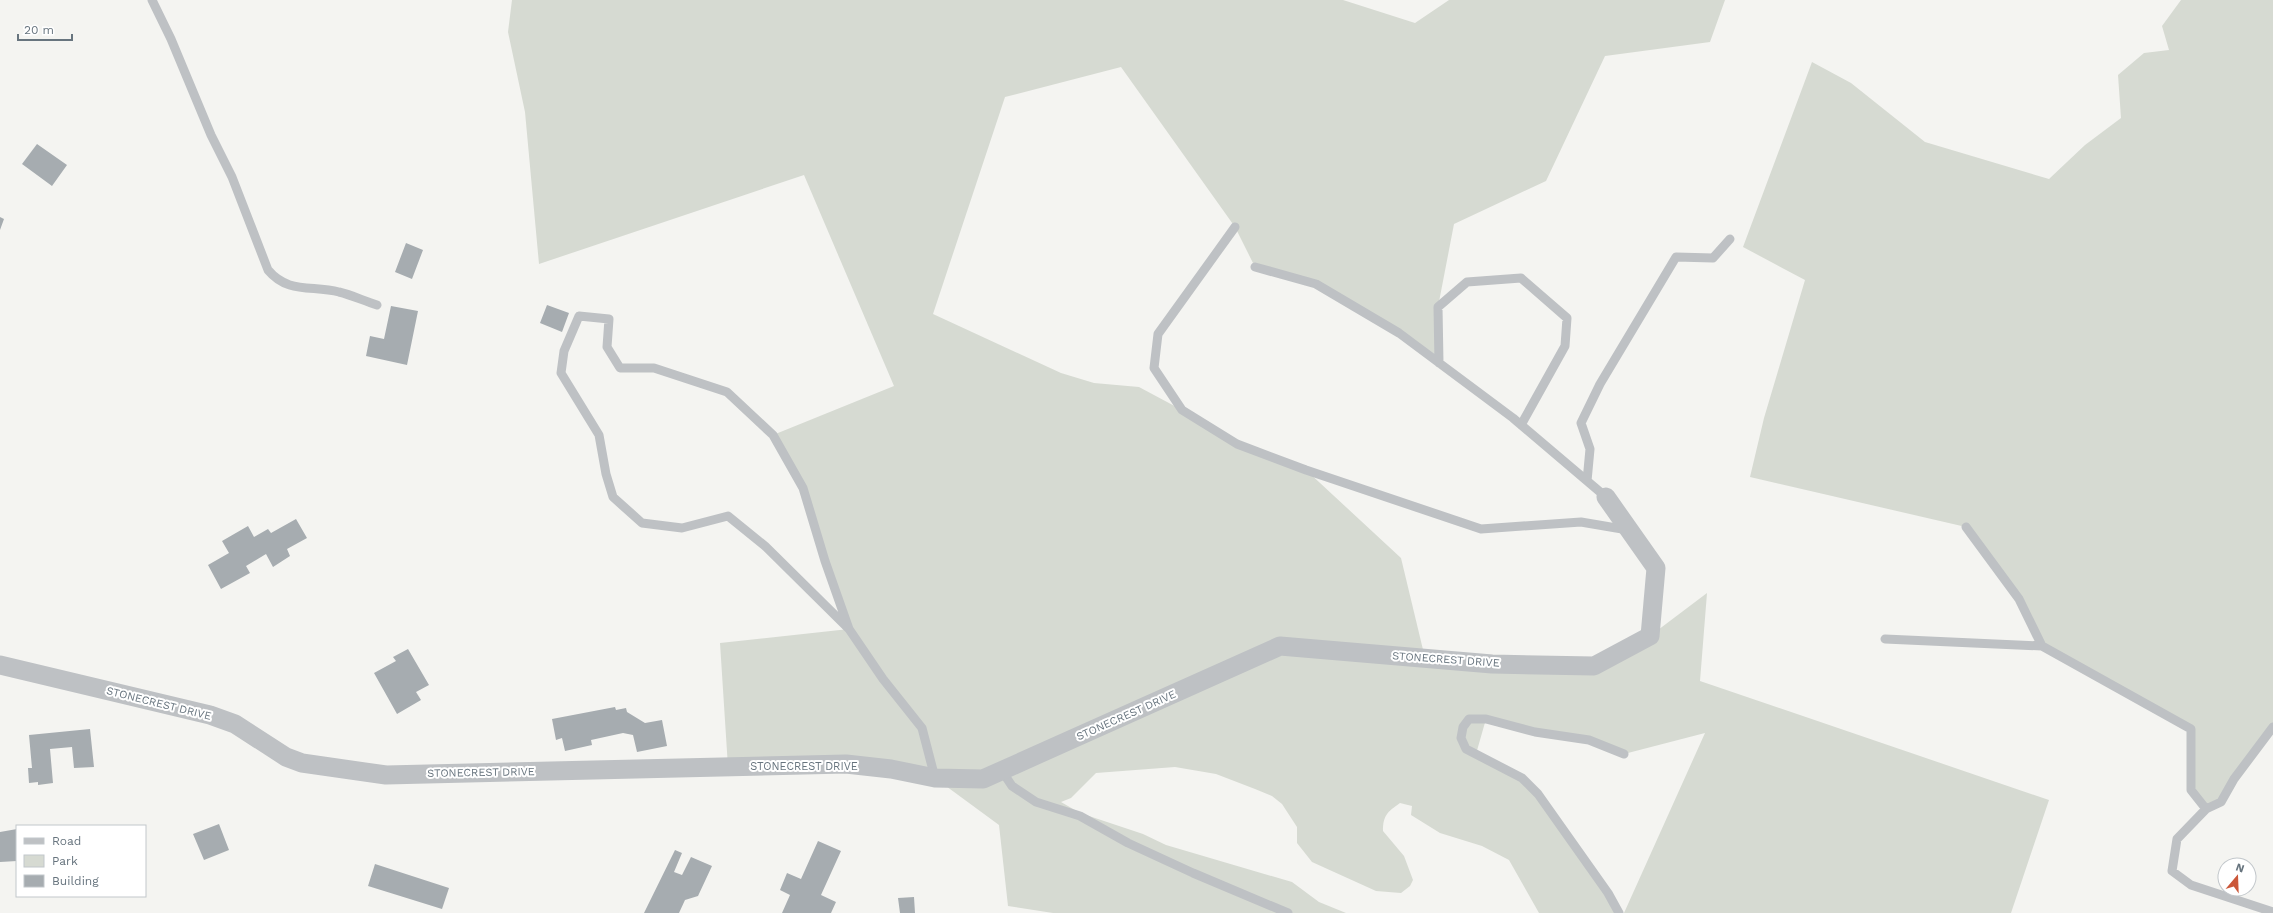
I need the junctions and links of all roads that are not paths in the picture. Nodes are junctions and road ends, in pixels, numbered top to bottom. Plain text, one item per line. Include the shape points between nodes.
1 (152, 0) edge
2 (1236, 227) dead end
3 (1730, 239) dead end
4 (1255, 267) dead end
5 (377, 305) dead end
6 (1439, 363) junction
7 (1521, 424) junction
8 (1587, 481) junction
9 (1606, 496) joint
10 (1966, 527) dead end
11 (1630, 530) junction
12 (849, 629) junction
13 (1885, 639) dead end
14 (2042, 646) junction
15 (0, 665) edge
16 (2273, 727) edge
17 (1624, 754) dead end
18 (1002, 771) junction
19 (935, 778) junction
20 (2206, 809) junction
21 (2273, 912) edge
22 (1288, 913) edge
23 (1619, 913) edge

1 - 5 lane via 232,177 268,270 276,280 290,286 338,292
2 - 11 lane via 1158,334 1154,368 1182,410 1237,444 1481,529 1581,522
3 - 8 lane via 1713,258 1676,257 1600,384 1581,424 1590,449
4 - 6 lane via 1316,284 1399,333
6 - 7 lane
6 - 7 lane via 1438,307 1467,282 1521,278 1567,318 1565,346
7 - 8 lane
8 - 9 lane
9 - 11 street, STONECREST DRIVE
10 - 14 lane via 2020,599
11 - 18 street, STONECREST DRIVE via 1656,568 1650,636 1594,666 1492,664 1280,646
12 - 12 lane via 803,488 773,435 727,392 654,368 620,368 607,348 609,319 579,316 564,351 561,374 599,435 613,497 642,523 682,528 728,516 765,546
12 - 19 lane via 883,679 922,728
13 - 14 lane
14 - 20 lane via 2191,729 2191,790
15 - 19 street, STONECREST DRIVE via 210,715 235,724 286,757 302,763 386,775 846,764 891,769
16 - 20 lane via 2234,779 2221,802
17 - 23 lane via 1588,740 1535,732 1486,719 1469,719 1463,727 1461,738 1466,749 1522,778 1538,794 1608,893
18 - 19 street, STONECREST DRIVE via 983,779
18 - 22 lane via 1012,786 1036,802 1080,816 1128,843
20 - 21 lane via 2177,839 2172,871 2191,885

